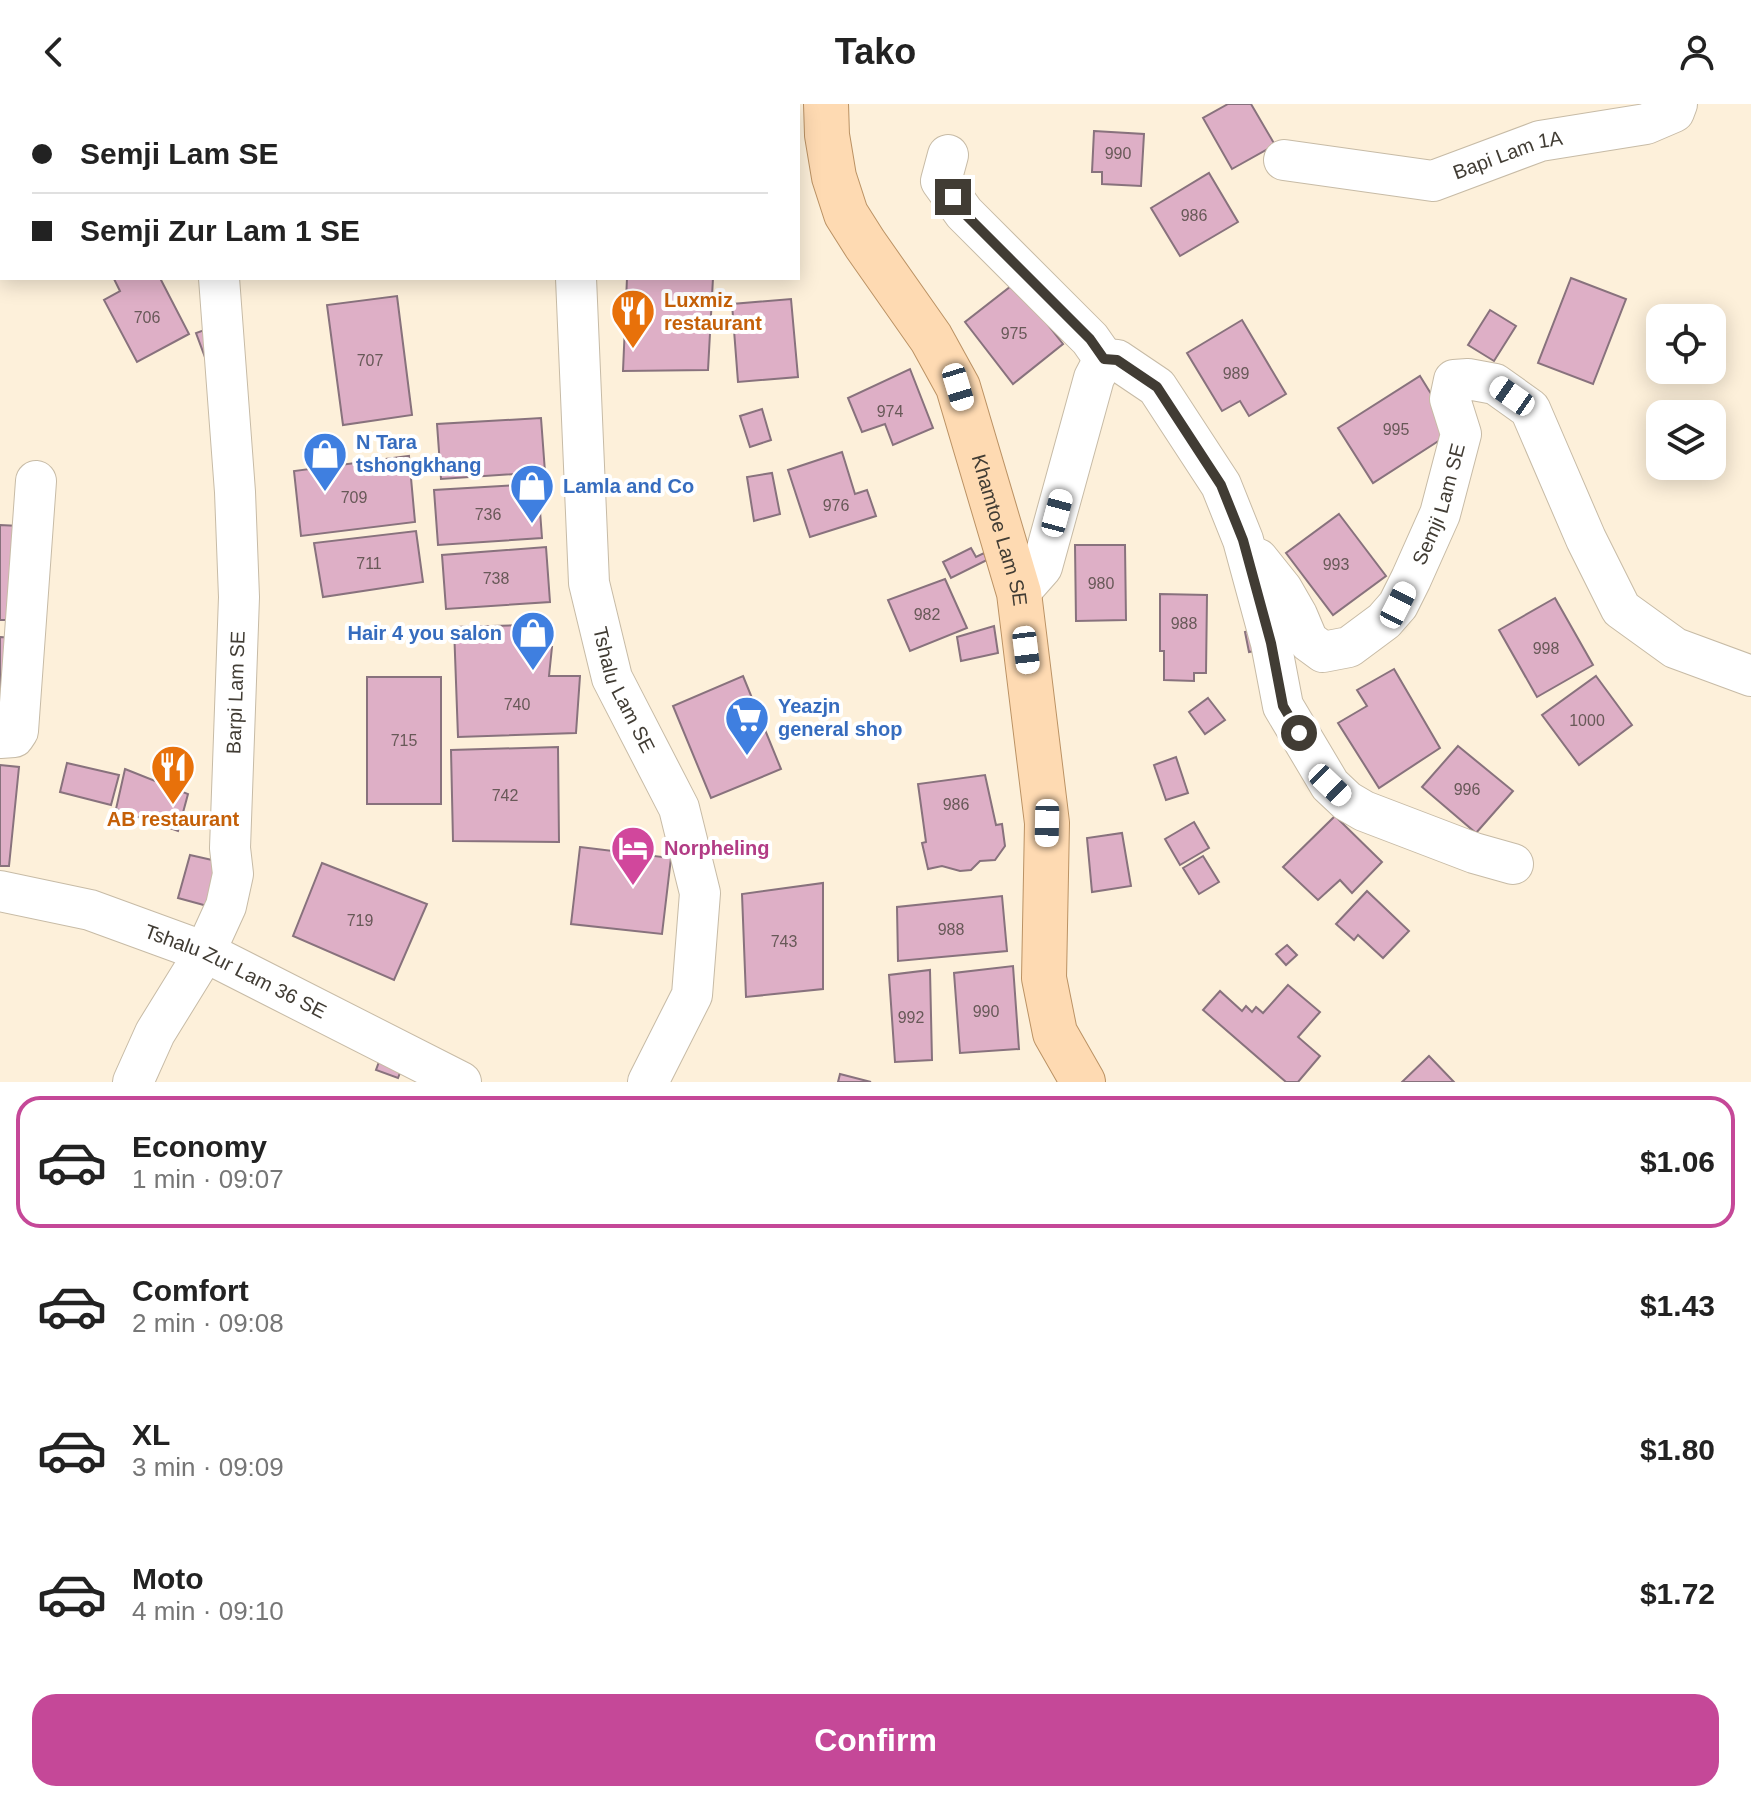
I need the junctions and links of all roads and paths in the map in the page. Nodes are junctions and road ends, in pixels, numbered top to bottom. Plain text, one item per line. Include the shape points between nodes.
1 (826, 104) edge
2 (1677, 104) edge
3 (948, 155) dead end
4 (1284, 160) dead end
5 (219, 280) edge
6 (576, 280) edge
7 (1104, 359) junction
8 (36, 481) dead end
9 (1243, 540) junction
10 (1019, 593) junction
11 (1751, 676) edge
12 (0, 738) edge
13 (1513, 864) dead end
14 (0, 891) edge
15 (205, 952) junction
16 (133, 1082) edge
17 (461, 1082) edge
18 (648, 1082) edge
19 (1083, 1082) edge

1 - 10 main road, Khamtoe Lam SE via 834,177 846,214 958,387
2 - 4 street, Bapi Lam 1A via 1674,112 1646,124 1540,141 1433,181
3 - 7 street via 941,181 964,213
5 - 15 street, Barpi Lam SE via 239,597 233,874 226,906
6 - 18 street, Tshalu Lam SE via 589,583 612,678 679,808 700,893 692,995
7 - 9 street, Semji Lam SE via 1117,360 1157,387 1221,485
7 - 10 street via 1094,378 1042,567
8 - 12 street via 18,731 14,737
9 - 11 street, Semji Lam SE via 1282,589 1308,641 1323,652 1349,647 1398,605 1440,514 1461,434 1450,399 1454,380 1495,384 1530,409 1621,609 1675,648
9 - 13 street, Semji Lam SE via 1283,706 1330,785 1364,811
10 - 19 main road, Khamtoe Lam SE via 1047,823 1044,978 1055,1033
14 - 15 street, Tshalu Zur Lam 36 SE via 90,910
15 - 16 street, Barpi Lam SE via 155,1033
15 - 17 street, Tshalu Zur Lam 36 SE

